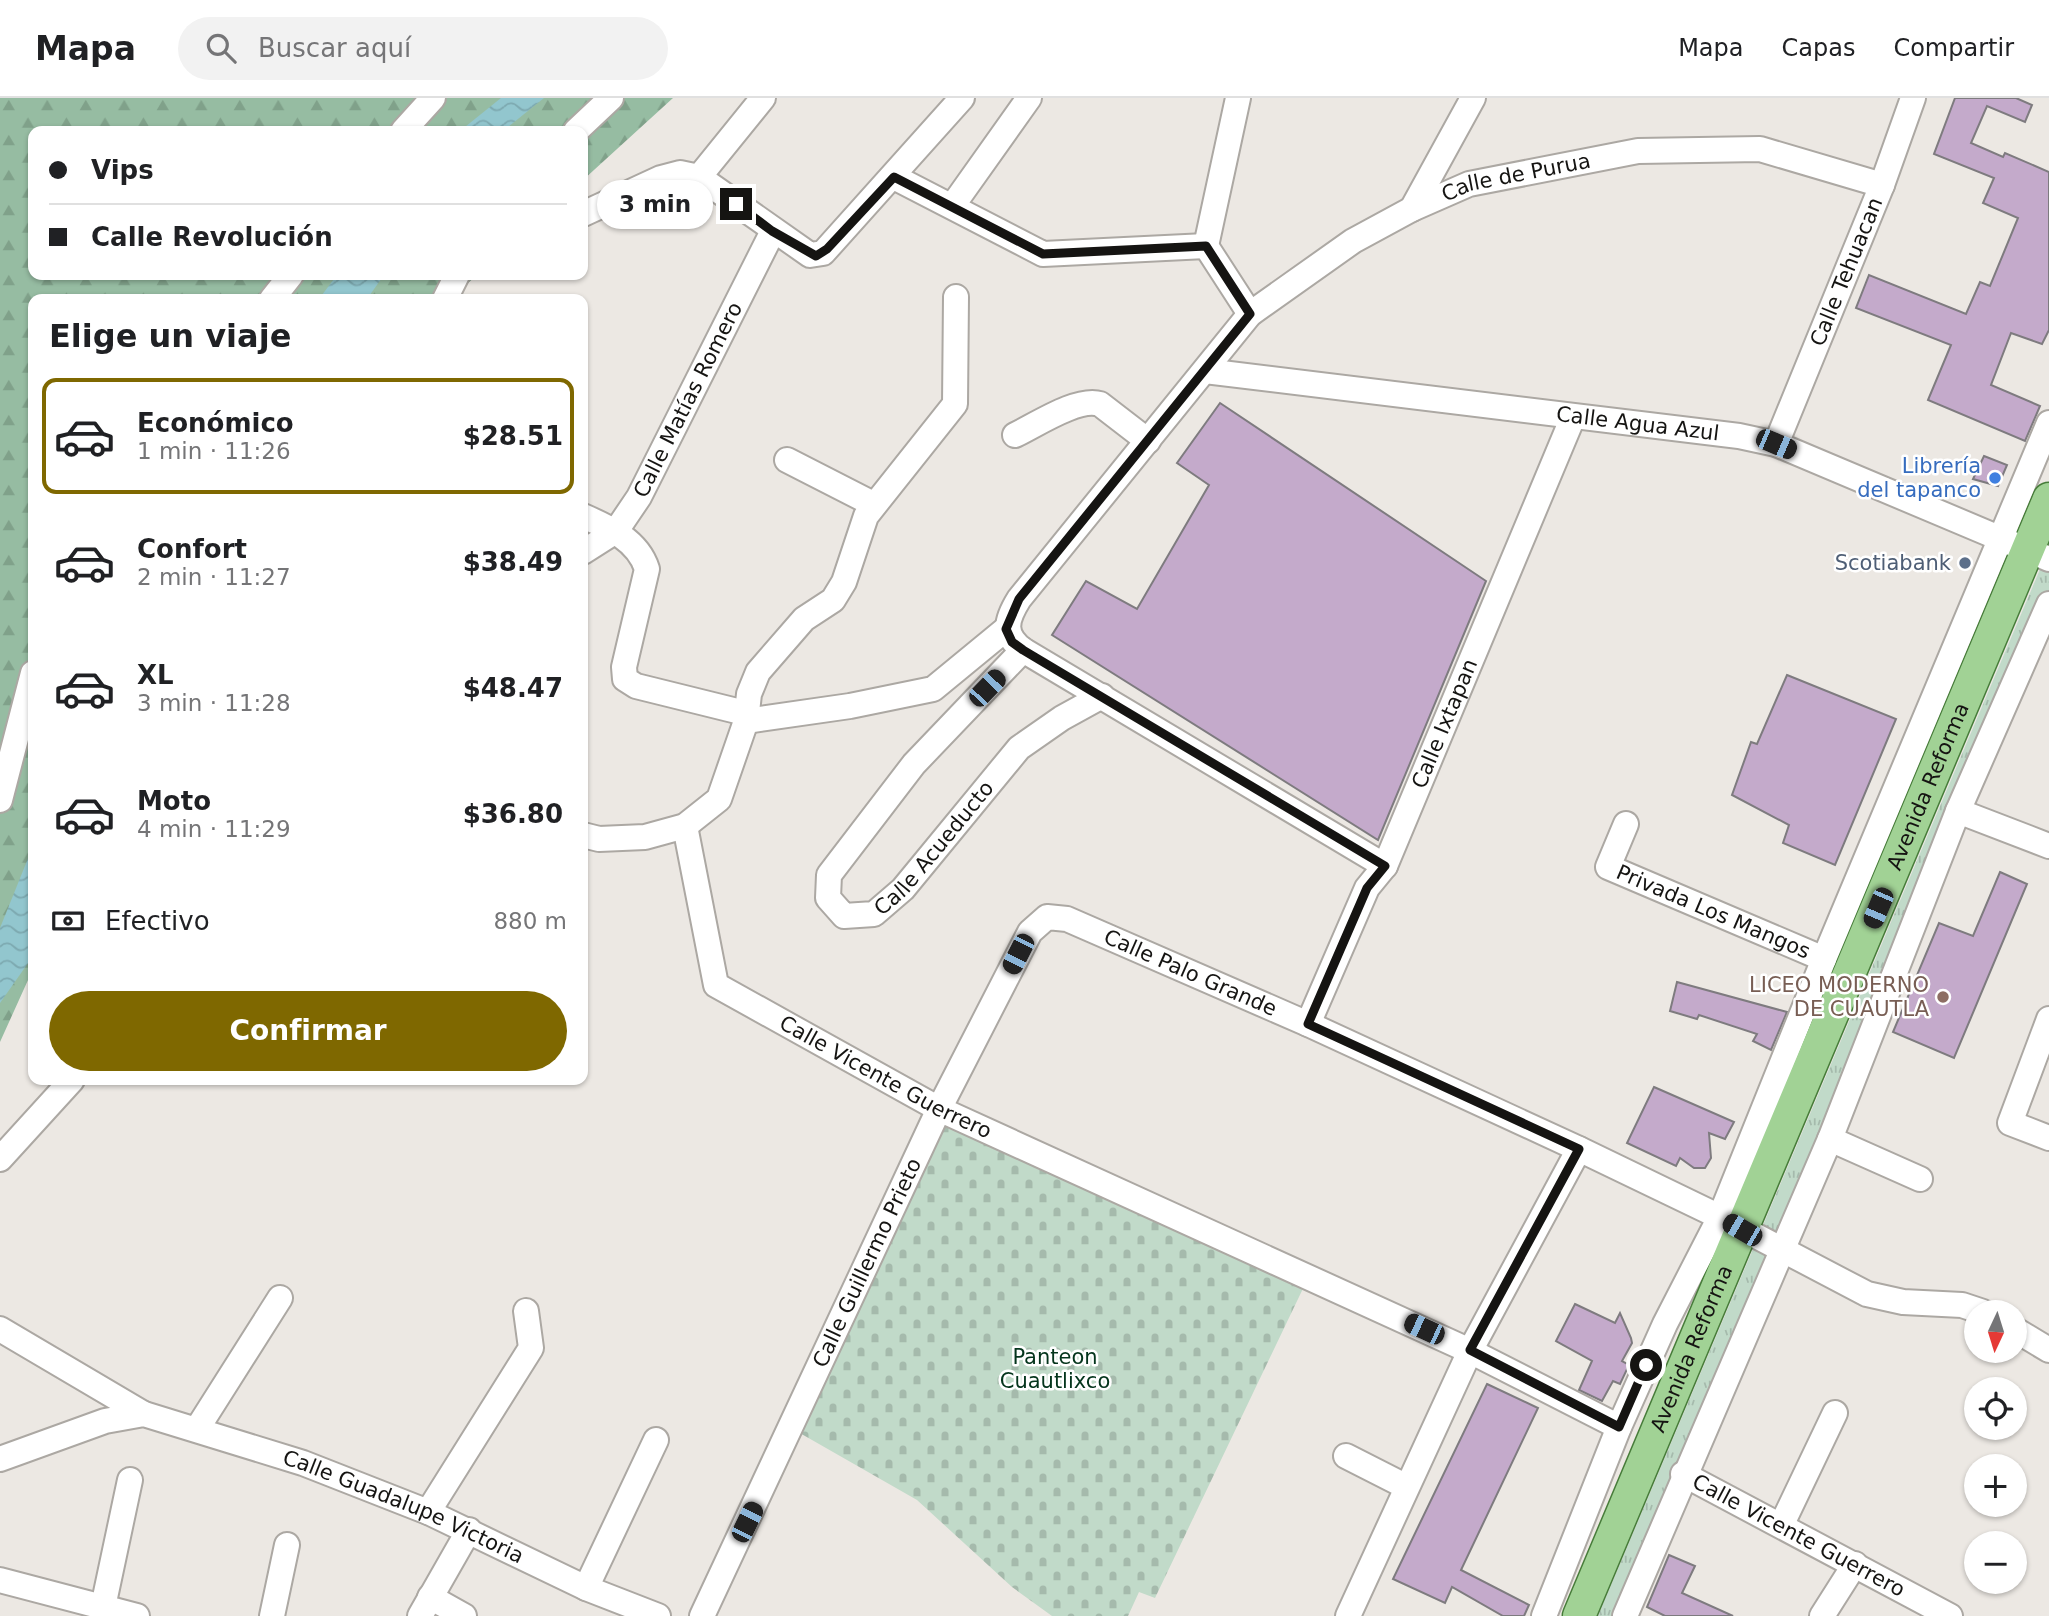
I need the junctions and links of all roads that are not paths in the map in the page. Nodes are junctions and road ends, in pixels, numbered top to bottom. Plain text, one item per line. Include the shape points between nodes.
1 (433, 98) edge
2 (611, 98) edge
3 (763, 98) edge
4 (962, 98) edge
5 (1029, 98) edge
6 (1238, 98) edge
7 (1473, 98) edge
8 (1913, 98) edge
9 (407, 126) edge
10 (581, 126) edge
11 (699, 177) junction
12 (894, 177) junction
13 (1882, 185) junction
14 (953, 205) junction
15 (1412, 209) junction
16 (588, 212) edge
17 (772, 231) junction
18 (1206, 246) junction
19 (287, 280) edge
20 (276, 294) edge
21 (956, 297) dead end
22 (1250, 314) junction
23 (1205, 372) junction
24 (1573, 417) junction
25 (2049, 423) edge
26 (1015, 435) dead end
27 (1148, 441) junction
28 (1776, 444) junction
29 (787, 460) dead end
30 (2049, 499) edge
31 (873, 504) junction
32 (588, 518) edge
33 (616, 531) junction
34 (1999, 537) junction
35 (588, 549) edge
36 (2043, 553) edge
37 (2049, 604) edge
38 (1006, 629) junction
39 (1023, 650) junction
40 (28, 692) edge
41 (1102, 696) junction
42 (746, 717) junction
43 (0, 800) edge
44 (1958, 811) junction
45 (1626, 824) dead end
46 (685, 826) junction
47 (588, 836) edge
48 (2049, 846) edge
49 (1385, 866) junction
50 (1047, 917) joint
51 (1824, 959) junction
52 (2049, 1019) edge
53 (1308, 1024) junction
54 (67, 1085) edge
55 (939, 1109) junction
56 (2049, 1138) edge
57 (1829, 1139) junction
58 (1579, 1149) junction
59 (0, 1159) edge
60 (1920, 1179) dead end
61 (1750, 1234) junction
62 (281, 1298) dead end
63 (1964, 1306) edge
64 (526, 1311) dead end
65 (0, 1329) edge
66 (2027, 1337) edge
67 (1470, 1350) junction
68 (2049, 1350) edge
69 (1835, 1413) dead end
70 (144, 1414) junction
71 (1619, 1427) junction
72 (197, 1429) junction
73 (656, 1440) dead end
74 (1346, 1456) dead end
75 (0, 1459) edge
76 (1684, 1474) junction
77 (130, 1480) dead end
78 (1405, 1486) junction
79 (428, 1512) junction
80 (1782, 1524) junction
81 (468, 1530) junction
82 (287, 1545) dead end
83 (1855, 1564) junction
84 (0, 1580) edge
85 (586, 1588) junction
86 (425, 1606) edge
87 (103, 1607) junction
88 (136, 1616) edge
89 (272, 1616) edge
90 (464, 1616) edge
91 (658, 1616) edge
92 (702, 1616) edge
93 (1348, 1616) edge
94 (1544, 1616) edge
95 (1579, 1616) edge
96 (1598, 1616) edge
97 (1625, 1616) edge
98 (1822, 1616) edge
99 (1950, 1616) edge

1 - 9 street
2 - 10 street
3 - 11 street
4 - 12 street
5 - 14 street
6 - 18 street
7 - 15 street
8 - 13 street, Calle Tehuacan
11 - 16 street via 680,173 661,178
11 - 17 street
12 - 14 street
12 - 17 street via 823,253 810,255
13 - 15 street, Calle de Purua via 1760,149 1638,151 1469,184
13 - 28 street, Calle Tehuacan
14 - 18 street via 1043,254
15 - 22 street, Calle de Purua via 1353,241
17 - 33 street, Calle Matías Romero via 639,497
18 - 22 street
19 - 20 street
21 - 31 street via 955,404
22 - 23 street, Calle de Purua
23 - 24 street, Calle Agua Azul
23 - 27 street
24 - 28 street, Calle Agua Azul
24 - 49 street, Calle Ixtapan
25 - 34 street
26 - 27 street via 1092,401
27 - 38 street via 1019,599
28 - 34 street, Calle Agua Azul
29 - 31 street
30 - 36 main road, Avenida Reforma
31 - 42 street via 854,545 844,582 833,600 804,619 758,672
32 - 33 street
33 - 35 street, Calle Matías Romero
33 - 42 street via 644,559 647,569 625,678 636,686
34 - 36 street, Calle Agua Azul
34 - 51 street
36 - 61 main road, Avenida Reforma
37 - 44 street
38 - 39 street via 1012,642
38 - 42 street via 933,690 850,706
39 - 41 street
39 - 41 street, Calle Acueducto via 914,764 830,875 828,898 844,916 874,914 903,890 1019,748
40 - 43 street
41 - 49 street
42 - 46 street via 719,799
44 - 48 street
44 - 57 street
45 - 51 street, Privada Los Mangos via 1608,867
46 - 47 street via 645,837
46 - 55 street, Calle Vicente Guerrero via 716,985
49 - 53 street, Calle Ixtapan via 1367,888
50 - 53 street, Calle Palo Grande via 1067,919
50 - 55 street, Calle Guillermo Prieto via 1030,932
51 - 61 street
52 - 56 street via 2010,1123
53 - 58 street, Calle Palo Grande
54 - 59 street
55 - 67 street, Calle Vicente Guerrero
55 - 92 street, Calle Guillermo Prieto
57 - 60 street
57 - 61 street
58 - 61 street, Calle Palo Grande
58 - 67 street
61 - 63 street, Calle Palo Grande via 1867,1294 1903,1302
61 - 71 street via 1665,1324
61 - 76 street
61 - 95 main road, Avenida Reforma
61 - 96 main road, Avenida Reforma
62 - 72 street
64 - 79 street via 531,1348
65 - 70 street, Calle Guadalupe Victoria
66 - 68 street
67 - 71 street, Calle Vicente Guerrero
67 - 78 street
69 - 80 street
70 - 72 street, Calle Guadalupe Victoria
70 - 75 street, Calle Guadalupe Victoria via 105,1421
71 - 94 street
72 - 79 street, Calle Guadalupe Victoria via 303,1463
73 - 85 street
74 - 78 street
76 - 80 street, Calle Vicente Guerrero
76 - 97 street
77 - 87 street
78 - 93 street
79 - 81 street, Calle Guadalupe Victoria
80 - 83 street, Calle Vicente Guerrero
81 - 85 street, Calle Guadalupe Victoria
81 - 86 street
82 - 89 street
83 - 98 street
83 - 99 street, Calle Vicente Guerrero
84 - 87 street
85 - 91 street, Calle Guadalupe Victoria
86 - 90 street
87 - 88 street

